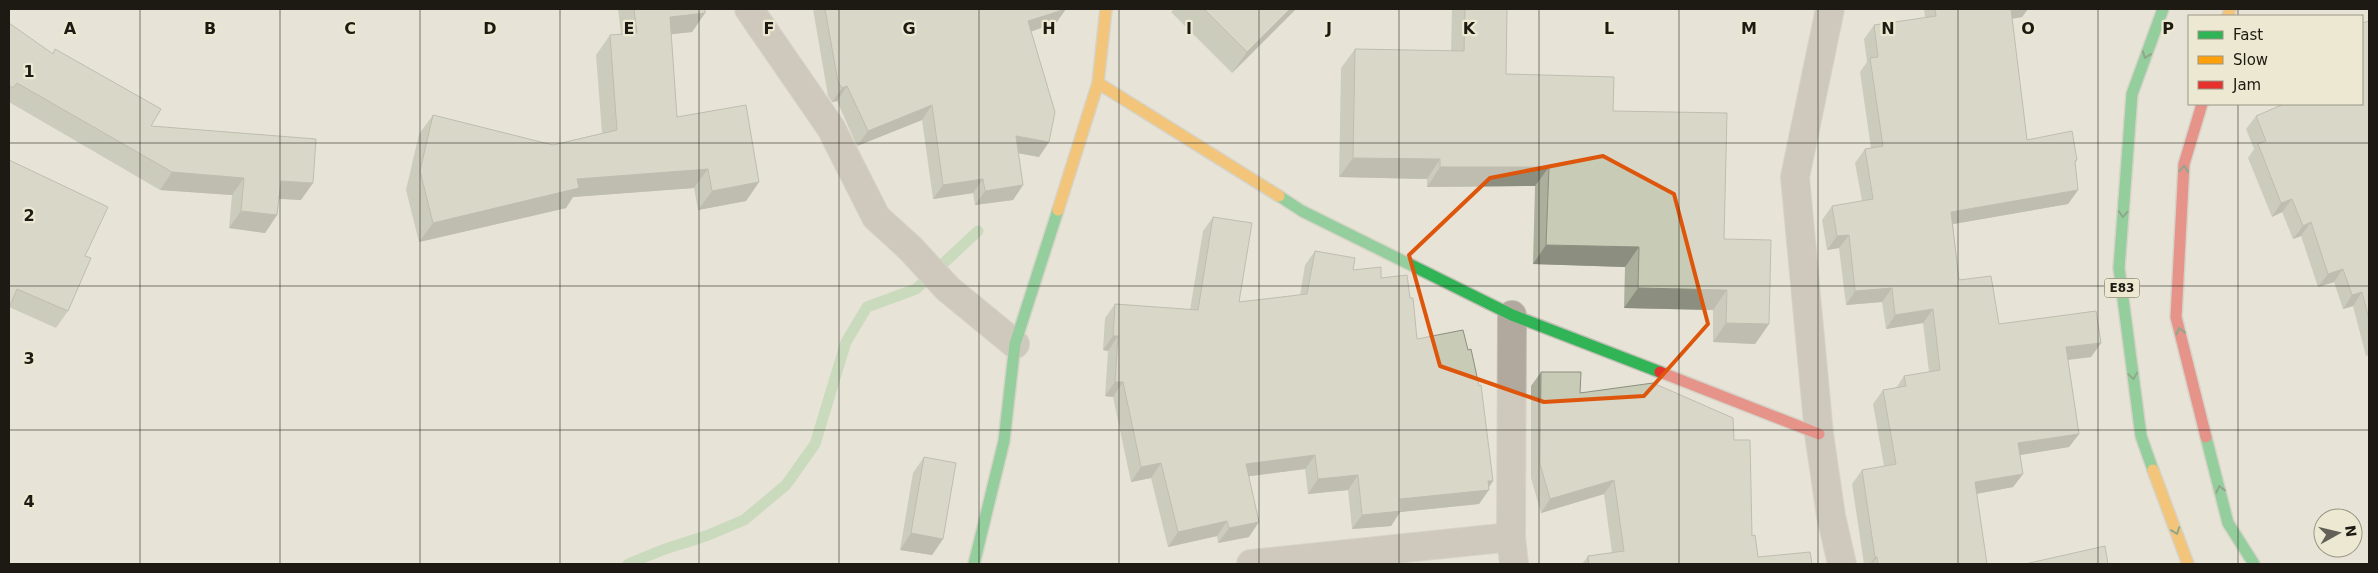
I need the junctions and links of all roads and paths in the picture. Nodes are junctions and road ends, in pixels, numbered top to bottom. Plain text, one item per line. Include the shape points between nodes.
1 (749, 9) edge
2 (1106, 9) edge
3 (1830, 9) edge
4 (2163, 9) edge
5 (1098, 83) junction
6 (2202, 105) edge
7 (1512, 315) junction
8 (1015, 344) junction
9 (1819, 434) junction
10 (1511, 537) junction
11 (974, 564) edge
12 (1251, 564) edge
13 (1514, 564) edge
14 (1842, 564) edge
15 (2188, 564) edge
16 (2254, 564) edge

1 - 8 street via 830,128 876,217 948,289
2 - 5 street
3 - 9 street via 1796,177
4 -> 15 street, E83 via 2132,94 2119,268 2141,436
5 - 7 street via 1302,211
5 - 8 street
16 -> 6 street via 2228,523 2176,317 2184,164
7 - 9 street
7 - 10 street
8 - 11 street via 1004,441
9 - 14 street
10 - 12 street
10 - 13 street

